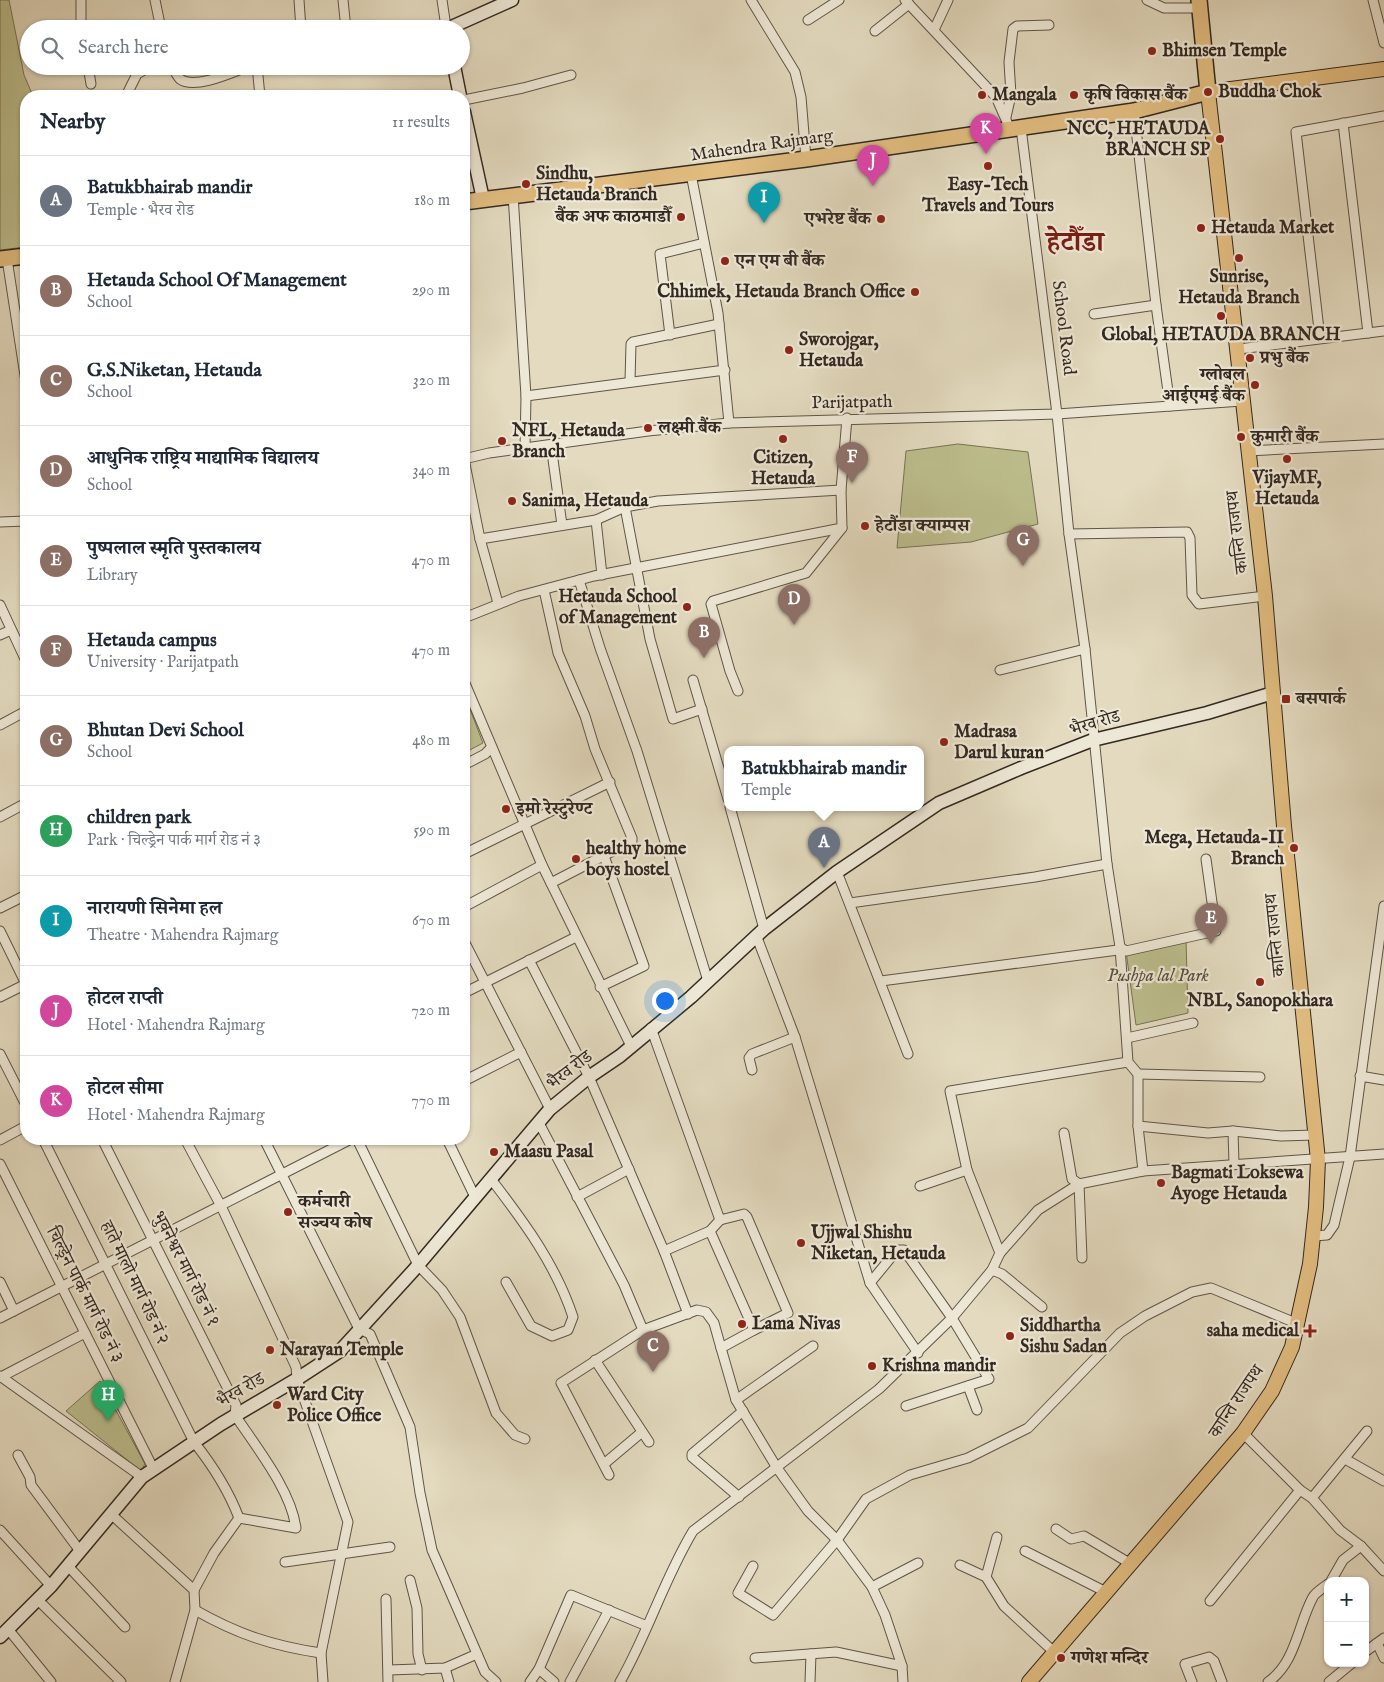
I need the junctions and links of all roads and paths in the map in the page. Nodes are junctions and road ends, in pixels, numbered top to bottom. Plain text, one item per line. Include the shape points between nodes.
1 (81, 0) edge
2 (155, 0) edge
3 (299, 0) edge
4 (343, 0) edge
5 (442, 0) edge
6 (512, 0) edge
7 (751, 0) edge
8 (839, 0) edge
9 (948, 0) edge
10 (1147, 0) edge
11 (1373, 0) edge
12 (907, 2) edge
13 (1199, 4) edge
14 (81, 20) edge
15 (159, 20) edge
16 (300, 20) edge
17 (345, 20) edge
18 (445, 20) edge
19 (465, 20) edge
20 (808, 20) dead end
21 (1049, 25) dead end
22 (934, 30) junction
23 (875, 31) dead end
24 (1384, 43) edge
25 (1384, 69) edge
26 (90, 75) edge
27 (136, 75) edge
28 (177, 75) edge
29 (219, 75) edge
30 (258, 75) edge
31 (456, 75) edge
32 (571, 76) dead end
33 (91, 84) dead end
34 (129, 90) edge
35 (259, 90) edge
36 (459, 90) edge
37 (1208, 92) junction
38 (470, 99) edge
39 (1134, 111) junction
40 (1384, 116) edge
41 (1343, 123) junction
42 (1012, 124) junction
43 (470, 139) edge
44 (806, 159) junction
45 (691, 174) junction
46 (513, 196) junction
47 (483, 199) junction
48 (470, 201) edge
49 (704, 243) junction
50 (20, 257) edge
51 (4, 259) edge
52 (1156, 305) junction
53 (1094, 314) dead end
54 (719, 324) junction
55 (1384, 331) edge
56 (1368, 333) junction
57 (670, 335) junction
58 (1320, 338) junction
59 (20, 348) edge
60 (1239, 349) junction
61 (725, 370) junction
62 (630, 380) junction
63 (526, 396) junction
64 (1242, 401) junction
65 (1170, 406) junction
66 (1057, 414) junction
67 (847, 418) junction
68 (729, 423) junction
69 (1384, 444) edge
70 (552, 445) junction
71 (525, 448) junction
72 (1248, 451) junction
73 (470, 458) edge
74 (470, 489) edge
75 (841, 490) junction
76 (625, 507) junction
77 (596, 520) junction
78 (20, 521) edge
79 (0, 522) edge
80 (562, 525) junction
81 (842, 528) junction
82 (1069, 534) junction
83 (480, 539) junction
84 (635, 568) junction
85 (602, 575) junction
86 (579, 580) junction
87 (544, 590) junction
88 (1265, 596) junction
89 (498, 603) junction
90 (0, 605) edge
91 (470, 615) edge
92 (11, 630) junction
93 (0, 635) edge
94 (20, 649) edge
95 (1085, 649) junction
96 (1000, 670) dead end
97 (693, 680) dead end
98 (738, 691) dead end
99 (1273, 693) junction
100 (470, 695) edge
101 (702, 709) junction
102 (20, 714) edge
103 (0, 725) edge
104 (1093, 740) junction
105 (491, 748) junction
106 (470, 762) edge
107 (610, 782) junction
108 (724, 785) edge
109 (20, 806) edge
110 (731, 811) edge
111 (0, 817) edge
112 (525, 825) junction
113 (470, 851) edge
114 (604, 856) junction
115 (1206, 859) dead end
116 (1107, 864) junction
117 (542, 865) junction
118 (836, 872) junction
119 (551, 883) junction
120 (20, 898) edge
121 (850, 903) junction
122 (470, 904) edge
123 (1384, 906) edge
124 (0, 908) edge
125 (0, 931) edge
126 (760, 932) junction
127 (576, 936) junction
128 (1119, 948) junction
129 (470, 953) edge
130 (529, 960) junction
131 (20, 972) edge
132 (881, 981) junction
133 (708, 982) junction
134 (485, 983) junction
135 (20, 987) edge
136 (600, 987) junction
137 (470, 990) edge
138 (0, 998) edge
139 (1193, 1023) dead end
140 (651, 1028) junction
141 (795, 1037) junction
142 (1127, 1038) junction
143 (631, 1046) junction
144 (521, 1052) junction
145 (0, 1054) edge
146 (908, 1054) dead end
147 (1128, 1062) junction
148 (752, 1070) dead end
149 (1138, 1074) junction
150 (1360, 1076) junction
151 (589, 1077) junction
152 (1260, 1077) dead end
153 (470, 1078) edge
154 (1384, 1080) edge
155 (20, 1094) edge
156 (550, 1109) junction
157 (539, 1123) junction
158 (1138, 1126) junction
159 (20, 1129) edge
160 (1233, 1131) junction
161 (1064, 1133) dead end
162 (1315, 1135) junction
163 (0, 1140) edge
164 (46, 1145) edge
165 (105, 1145) edge
166 (188, 1145) edge
167 (267, 1145) edge
168 (340, 1145) edge
169 (360, 1145) edge
170 (450, 1145) edge
171 (1384, 1154) edge
172 (1350, 1157) junction
173 (1318, 1160) junction
174 (0, 1164) edge
175 (1234, 1164) junction
176 (629, 1169) junction
177 (967, 1170) junction
178 (1142, 1172) junction
179 (281, 1174) junction
180 (491, 1179) junction
181 (1079, 1184) junction
182 (920, 1186) dead end
183 (475, 1197) junction
184 (577, 1197) junction
185 (221, 1206) junction
186 (720, 1220) junction
187 (710, 1232) junction
188 (1314, 1236) junction
189 (152, 1240) junction
190 (664, 1251) junction
191 (1000, 1253) junction
192 (1082, 1258) dead end
193 (107, 1264) junction
194 (418, 1265) junction
195 (992, 1270) junction
196 (0, 1282) edge
197 (506, 1282) dead end
198 (870, 1283) junction
199 (62, 1287) junction
200 (1042, 1307) dead end
201 (14, 1311) junction
202 (688, 1314) junction
203 (0, 1318) edge
204 (952, 1318) junction
205 (1298, 1324) junction
206 (359, 1330) junction
207 (643, 1330) junction
208 (754, 1330) junction
209 (85, 1333) junction
210 (813, 1346) dead end
211 (721, 1348) junction
212 (918, 1353) junction
213 (595, 1360) junction
214 (0, 1377) edge
215 (297, 1379) junction
216 (968, 1386) junction
217 (736, 1400) junction
218 (906, 1406) dead end
219 (977, 1410) dead end
220 (743, 1411) junction
221 (235, 1415) junction
222 (1367, 1431) dead end
223 (642, 1432) junction
224 (1243, 1433) junction
225 (525, 1439) dead end
226 (194, 1442) junction
227 (649, 1442) dead end
228 (18, 1455) dead end
229 (1345, 1459) junction
230 (604, 1464) junction
231 (153, 1468) junction
232 (778, 1468) junction
233 (609, 1475) dead end
234 (142, 1476) junction
235 (1384, 1481) edge
236 (1300, 1490) junction
237 (739, 1496) junction
238 (1312, 1498) junction
239 (111, 1514) junction
240 (239, 1518) junction
241 (1056, 1529) dead end
242 (0, 1530) edge
243 (997, 1537) dead end
244 (837, 1540) junction
245 (1362, 1546) junction
246 (390, 1547) dead end
247 (80, 1551) junction
248 (1025, 1551) dead end
249 (341, 1555) junction
250 (285, 1562) dead end
251 (918, 1563) dead end
252 (1130, 1564) junction
253 (960, 1565) dead end
254 (68, 1566) junction
255 (753, 1566) dead end
256 (1384, 1571) edge
257 (986, 1577) junction
258 (1333, 1577) edge
259 (410, 1580) dead end
260 (51, 1586) junction
261 (872, 1587) junction
262 (1324, 1587) edge
263 (194, 1590) junction
264 (1106, 1592) junction
265 (386, 1599) dead end
266 (38, 1600) junction
267 (1210, 1601) dead end
268 (195, 1610) junction
269 (609, 1610) junction
270 (647, 1626) junction
271 (125, 1627) dead end
272 (4, 1633) edge
273 (1380, 1641) edge
274 (1369, 1649) edge
275 (1054, 1652) junction
276 (320, 1653) junction
277 (477, 1654) junction
278 (811, 1654) junction
279 (755, 1658) dead end
280 (1384, 1658) edge
281 (902, 1666) junction
282 (1347, 1667) edge
283 (444, 1668) junction
284 (389, 1670) junction
285 (422, 1670) junction
286 (539, 1670) junction
287 (51, 1682) edge
288 (122, 1682) edge
289 (174, 1682) edge
290 (323, 1682) edge
291 (388, 1682) edge
292 (450, 1682) edge
293 (496, 1682) edge
294 (530, 1682) edge
295 (554, 1682) edge
296 (570, 1682) edge
297 (620, 1682) edge
298 (810, 1682) edge
299 (903, 1682) edge
300 (1029, 1682) edge
301 (1192, 1682) edge
302 (1222, 1682) edge
303 (1268, 1682) edge
304 (1329, 1682) edge

1 - 14 street
2 - 15 street
3 - 16 street
4 - 17 street
5 - 18 street
6 - 19 main road
7 - 44 street via 795,72 801,97
8 - 20 street
9 - 22 street
10 - 13 street via 1164,8
11 - 24 street
12 - 22 street
12 - 23 street
13 - 37 highway
21 - 42 street via 1017,26 1013,29 1009,62
22 - 42 street via 996,97
25 - 37 main road
26 - 33 street
27 - 34 street
28 - 29 street via 187,82 196,82
30 - 35 street
31 - 36 main road
32 - 38 street
37 - 39 highway, Mahendra Rajmarg
37 - 60 main road, कान्ति राजपथ
39 - 42 highway, Mahendra Rajmarg
39 - 52 street
40 - 41 street
41 - 56 street
41 - 58 street via 1296,132
42 - 44 highway, Mahendra Rajmarg
42 - 66 street, School Road
43 - 47 main road
44 - 45 highway, Mahendra Rajmarg
45 - 46 highway, Mahendra Rajmarg
45 - 49 street
46 - 47 highway, Mahendra Rajmarg
46 - 63 street
47 - 48 highway, Mahendra Rajmarg
49 - 54 street
49 - 57 street via 660,254
50 - 51 highway
51 - 59 street
52 - 53 street
52 - 65 street
54 - 57 street
54 - 61 street
55 - 56 street
56 - 58 street
57 - 62 street via 631,344
58 - 60 street
60 - 64 main road, कान्ति राजपथ
61 - 62 street
61 - 68 street
62 - 63 street
63 - 71 street
64 - 65 street, Parijatpath
64 - 72 main road, कान्ति राजपथ
65 - 66 street, Parijatpath
66 - 67 street, Parijatpath
66 - 82 street, School Road
67 - 68 street, Parijatpath
67 - 75 street
68 - 70 street, Parijatpath
69 - 72 street
70 - 71 street, Parijatpath
70 - 80 street
71 - 73 street, Parijatpath
72 - 88 main road, कान्ति राजपथ
74 - 83 street
75 - 76 street via 658,500
75 - 81 street
76 - 77 street
76 - 84 street
77 - 80 street
77 - 85 street
78 - 79 street
80 - 83 street
81 - 84 street
81 - 98 street via 806,573 711,604
82 - 88 street via 1187,532 1194,600 1199,604
82 - 95 street, School Road
83 - 89 street
84 - 85 street
84 - 101 street via 650,639 673,719
85 - 86 street
86 - 87 street
86 - 133 street via 637,751
87 - 89 street
87 - 107 street via 558,653
88 - 99 main road, कान्ति राजपथ
89 - 91 street
90 - 92 street
92 - 93 street
92 - 94 street
95 - 96 street
95 - 104 street, School Road
97 - 101 street
99 - 104 main road, भैरव रोड
99 - 162 main road, कान्ति राजपथ
100 - 105 street
101 - 108 street
102 - 103 street
104 - 116 street, School Road
104 - 118 main road, भैरव रोड via 939,803
105 - 106 street
105 - 112 street
107 - 112 street
107 - 114 street via 632,841
109 - 111 street
110 - 126 street
112 - 113 street
112 - 117 street
114 - 119 street
114 - 136 street via 644,966
115 - 128 street via 1216,931 1126,951
116 - 121 street
116 - 128 street, School Road
117 - 119 street
117 - 122 street
118 - 121 street
118 - 126 main road, भैरव रोड
119 - 127 street
120 - 124 street
121 - 132 street
123 - 150 street
125 - 131 street
126 - 133 main road, भैरव रोड
126 - 141 street
127 - 130 street
127 - 136 street
128 - 132 street
128 - 142 street, School Road
129 - 134 street
130 - 134 street
130 - 151 street
132 - 146 street
133 - 140 main road, भैरव रोड
134 - 137 street
134 - 144 street
135 - 138 street
136 - 143 street
139 - 142 street
140 - 143 main road, भैरव रोड
140 - 186 street
141 - 148 street via 752,1054 749,1058
141 - 198 street
142 - 147 street, School Road
143 - 151 main road, भैरव रोड
144 - 153 street
144 - 156 street
145 - 155 street
147 - 149 street
147 - 177 street via 950,1091
149 - 152 street
149 - 158 street
150 - 154 street
150 - 172 street
151 - 156 main road, भैरव रोड
151 - 176 street
156 - 157 main road, भैरव रोड
157 - 180 main road, भैरव रोड
157 - 184 street
158 - 160 street via 1208,1133
158 - 178 street
159 - 163 street
160 - 162 street via 1281,1136
160 - 175 street
161 - 181 street via 1072,1178
162 - 173 main road, कान्ति राजपथ
164 - 193 street, हाते मालो मार्ग रोड नं २
165 - 189 street, भुवनेश्वर मार्ग रोड नं १
166 - 185 street
167 - 179 street
168 - 179 street
169 - 194 street
170 - 183 street
171 - 172 street
172 - 173 street
172 - 188 street via 1334,1225 1327,1235
173 - 175 street
173 - 188 main road, कान्ति राजपथ
174 - 199 street, चिल्ड्रेन पार्क मार्ग रोड नं ३
175 - 178 street
176 - 184 street
176 - 190 street
177 - 182 street
177 - 191 street
178 - 181 street
179 - 185 street
179 - 206 street
180 - 183 main road, भैरव रोड
180 - 197 street via 528,1227 554,1272 573,1317 568,1330 552,1336 531,1326
181 - 191 street via 1038,1210
181 - 192 street
183 - 194 main road, भैरव रोड
184 - 207 street via 624,1285
185 - 189 street
185 - 215 street via 296,1367
186 - 187 street
186 - 208 street via 747,1216 788,1313
187 - 190 street
187 - 208 street
188 - 205 main road, कान्ति राजपथ
189 - 193 street
189 - 221 street, भुवनेश्वर मार्ग रोड नं १ via 236,1405
190 - 202 street
191 - 195 street
193 - 199 street
193 - 226 street, हाते मालो मार्ग रोड नं २
194 - 206 main road, भैरव रोड
194 - 225 street via 442,1290 460,1317 496,1413 515,1435
195 - 200 street via 1002,1274
195 - 204 street
196 - 201 street
198 - 204 street via 897,1250 904,1250
198 - 212 street
199 - 201 street
199 - 209 street, चिल्ड्रेन पार्क मार्ग रोड नं ३
201 - 203 street
202 - 207 street
202 - 211 street via 698,1310 706,1312 714,1323
204 - 212 street
204 - 216 street via 989,1379
205 - 224 main road, कान्ति राजपथ via 1272,1392
205 - 244 street via 1211,1288 1192,1292 1120,1333 1028,1428 968,1458 910,1475 866,1498
206 - 215 main road, भैरव रोड via 340,1351
206 - 277 street via 370,1334 410,1427 432,1550
207 - 213 street
208 - 211 street
209 - 214 street
209 - 231 street, चिल्ड्रेन पार्क मार्ग रोड नं ३
210 - 217 street
211 - 217 street
212 - 232 street via 879,1389
213 - 223 street
213 - 230 street via 561,1385
214 - 234 street
215 - 221 main road, भैरव रोड
215 - 249 street via 348,1522
216 - 218 street
216 - 219 street
217 - 220 street
220 - 232 street
220 - 237 street via 692,1454
221 - 226 main road, भैरव रोड
221 - 240 street via 286,1497 296,1528
222 - 229 street
223 - 227 street
223 - 230 street
224 - 236 street
224 - 252 main road, कान्ति राजपथ
226 - 231 main road, भैरव रोड
226 - 240 street, हाते मालो मार्ग रोड नं २ via 219,1475
228 - 247 street via 31,1485
229 - 235 street
229 - 238 street
230 - 233 street
231 - 234 main road, भैरव रोड
232 - 237 street
232 - 244 street via 808,1511
234 - 239 main road, भैरव रोड
236 - 238 street
236 - 267 street
237 - 270 street via 693,1531 676,1560
238 - 245 street via 1340,1530
239 - 247 main road, भैरव रोड
239 - 263 street
240 - 263 street via 214,1553
241 - 252 street via 1071,1539 1084,1536
242 - 260 street
243 - 257 street
244 - 255 street via 773,1615 738,1593
244 - 261 street
245 - 256 street
245 - 258 street via 1343,1560
246 - 249 street
247 - 254 main road, भैरव रोड
248 - 264 street
249 - 250 street
249 - 276 street
251 - 261 street
252 - 264 main road, कान्ति राजपथ
253 - 257 street
254 - 260 main road, भैरव रोड
254 - 271 street
257 - 275 street via 1004,1606
259 - 285 street via 417,1608 418,1654
260 - 266 main road, भैरव रोड
261 - 281 street
262 - 303 street via 1314,1596 1282,1668
263 - 268 street
264 - 275 main road, कान्ति राजपथ
265 - 284 street
266 - 272 main road, भैरव रोड
266 - 288 street
268 - 276 street via 254,1639
268 - 289 street
269 - 270 street
269 - 286 street via 571,1595
269 - 296 street
270 - 297 street
272 - 287 street
273 - 274 street
273 - 280 street
275 - 300 main road, कान्ति राजपथ
276 - 290 street
277 - 283 street
277 - 293 street via 485,1672
278 - 279 street
278 - 281 street via 836,1652
278 - 298 street
281 - 299 street
282 - 304 street
283 - 285 street
283 - 292 street
284 - 285 street
284 - 291 street
286 - 294 street
286 - 295 street
301 - 302 street via 1185,1664 1209,1657 1214,1661

